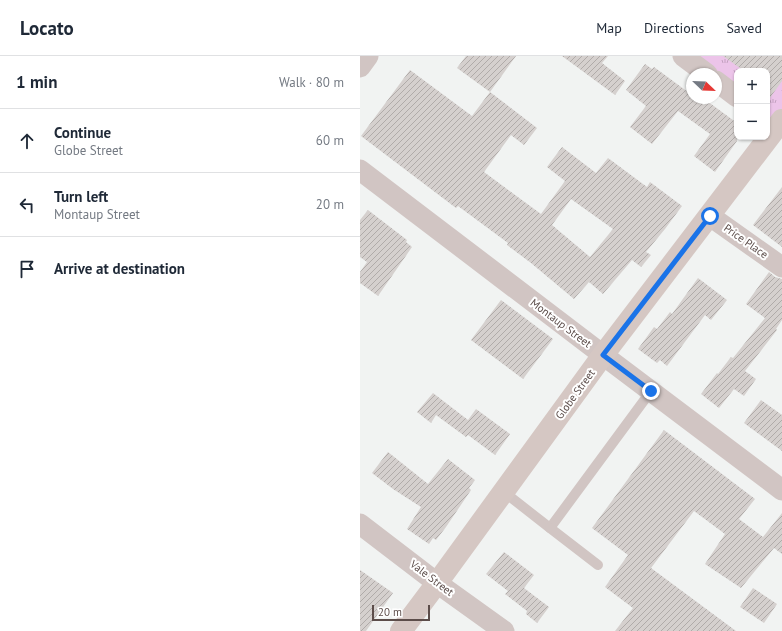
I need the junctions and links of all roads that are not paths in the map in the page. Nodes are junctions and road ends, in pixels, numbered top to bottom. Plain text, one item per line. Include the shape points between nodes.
1 (368, 56) edge
2 (683, 56) edge
3 (360, 68) edge
4 (698, 68) edge
5 (722, 86) edge
6 (734, 95) edge
7 (777, 125) edge
8 (360, 170) edge
9 (710, 216) junction
10 (782, 267) edge
11 (603, 355) junction
12 (651, 391) junction
13 (782, 490) edge
14 (504, 492) junction
15 (360, 524) edge
16 (550, 528) junction
17 (598, 565) dead end
18 (437, 582) junction
19 (401, 631) edge
20 (504, 631) edge

1 - 3 street
2 - 4 street
5 - 6 street
7 - 9 main road, Globe Street
8 - 11 street, Montaup Street
9 - 10 street, Price Place
9 - 11 main road, Globe Street
11 - 12 street, Montaup Street
11 - 14 main road, Globe Street
12 - 13 street, Montaup Street
12 - 16 lane
14 - 16 lane
14 - 18 main road, Globe Street
15 - 18 street, Vale Street
16 - 17 lane
18 - 19 main road, Globe Street
18 - 20 street, Vale Street

